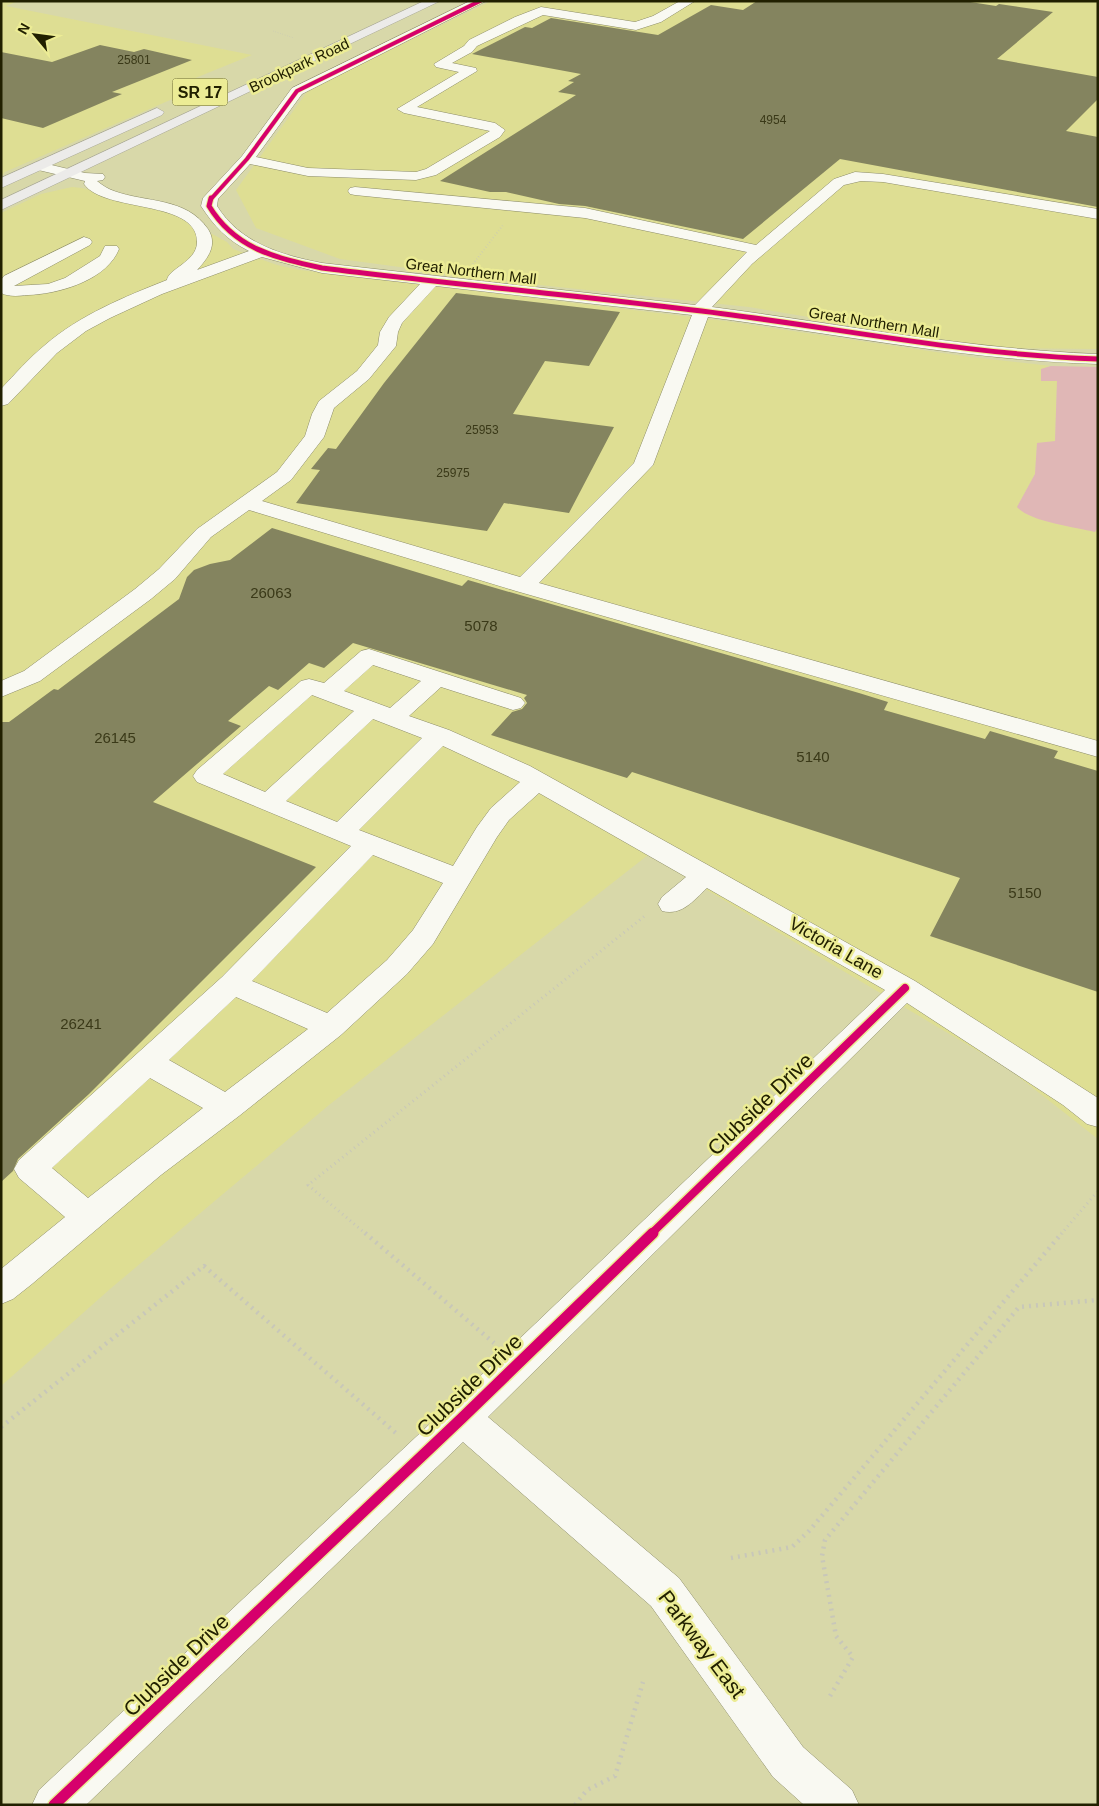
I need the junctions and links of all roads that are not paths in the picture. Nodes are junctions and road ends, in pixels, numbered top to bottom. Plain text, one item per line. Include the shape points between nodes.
1 (434, 1) edge
2 (480, 1) edge
3 (689, 1) edge
4 (166, 108) dead end
5 (247, 159) junction
6 (39, 166) junction
7 (83, 178) junction
8 (108, 178) dead end
9 (1, 184) edge
10 (340, 190) dead end
11 (193, 197) dead end
12 (1, 206) edge
13 (211, 207) junction
14 (1098, 214) edge
15 (84, 242) dead end
16 (111, 248) dead end
17 (758, 250) junction
18 (262, 252) junction
19 (432, 280) junction
20 (156, 292) junction
21 (700, 311) junction
22 (1098, 359) edge
23 (1, 400) edge
24 (247, 504) junction
25 (524, 586) junction
26 (438, 678) junction
27 (1, 690) edge
28 (327, 693) junction
29 (513, 703) dead end
30 (370, 708) junction
31 (394, 717) junction
32 (440, 736) junction
33 (1098, 749) edge
34 (536, 781) junction
35 (268, 803) junction
36 (341, 833) junction
37 (369, 844) junction
38 (705, 875) junction
39 (459, 879) junction
40 (672, 904) road end
41 (232, 984) junction
42 (905, 988) junction
43 (330, 1027) junction
44 (147, 1062) junction
45 (228, 1108) junction
46 (1098, 1115) edge
47 (88, 1217) junction
48 (1, 1289) edge
49 (462, 1418) junction
50 (54, 1805) edge
51 (837, 1805) edge

1 - 7 main road, Brookpark Road / SR 17
2 - 5 street via 299,89
3 - 5 street via 653,21 636,26 542,11 473,43 440,64 471,71 404,109 498,130 431,172 403,176 308,172
4 - 6 main road, SR 17
5 - 13 street
6 - 7 street
6 - 9 main road, SR 17
7 - 8 street
7 - 12 main road, Brookpark Road / SR 17
7 - 13 street
7 - 20 street via 107,194 184,213 198,223 205,245 196,260
10 - 17 street via 592,214
11 - 13 street
13 - 18 street, Great Northern Mall via 236,237
14 - 17 street via 883,178 853,176 839,182
15 - 16 street via 10,280 4,287 9,291 39,296 48,294 93,270 107,259
17 - 21 street
18 - 19 street, Great Northern Mall via 322,268
18 - 20 street
19 - 21 street, Great Northern Mall
19 - 24 street via 395,321 387,346 359,380 326,405 314,436 287,473
20 - 23 street via 111,310 78,328 51,348
21 - 22 street, Great Northern Mall via 989,353
21 - 25 street via 643,465
24 - 25 street
24 - 27 street via 204,533 144,594 32,676
25 - 33 street
26 - 28 street via 369,656
26 - 29 street
26 - 31 street
28 - 30 street, Victoria Lane
28 - 35 street, Victoria Lane via 309,686 206,776
30 - 31 street, Victoria Lane
30 - 35 street
31 - 32 street, Victoria Lane
32 - 34 street, Victoria Lane
32 - 36 street
34 - 38 street, Victoria Lane
34 - 39 street via 500,814
35 - 36 street
36 - 37 street
37 - 39 street
37 - 41 street
38 - 40 street
38 - 42 street, Victoria Lane
39 - 43 street via 423,937 397,967
41 - 43 street
41 - 44 street
42 - 46 street, Victoria Lane
42 - 49 street, Clubside Drive
43 - 45 street
44 - 45 street
44 - 47 street via 30,1169
45 - 47 street
47 - 48 street via 39,1261
49 - 50 street, Clubside Drive
49 - 51 street, Parkway East via 665,1592 788,1762

